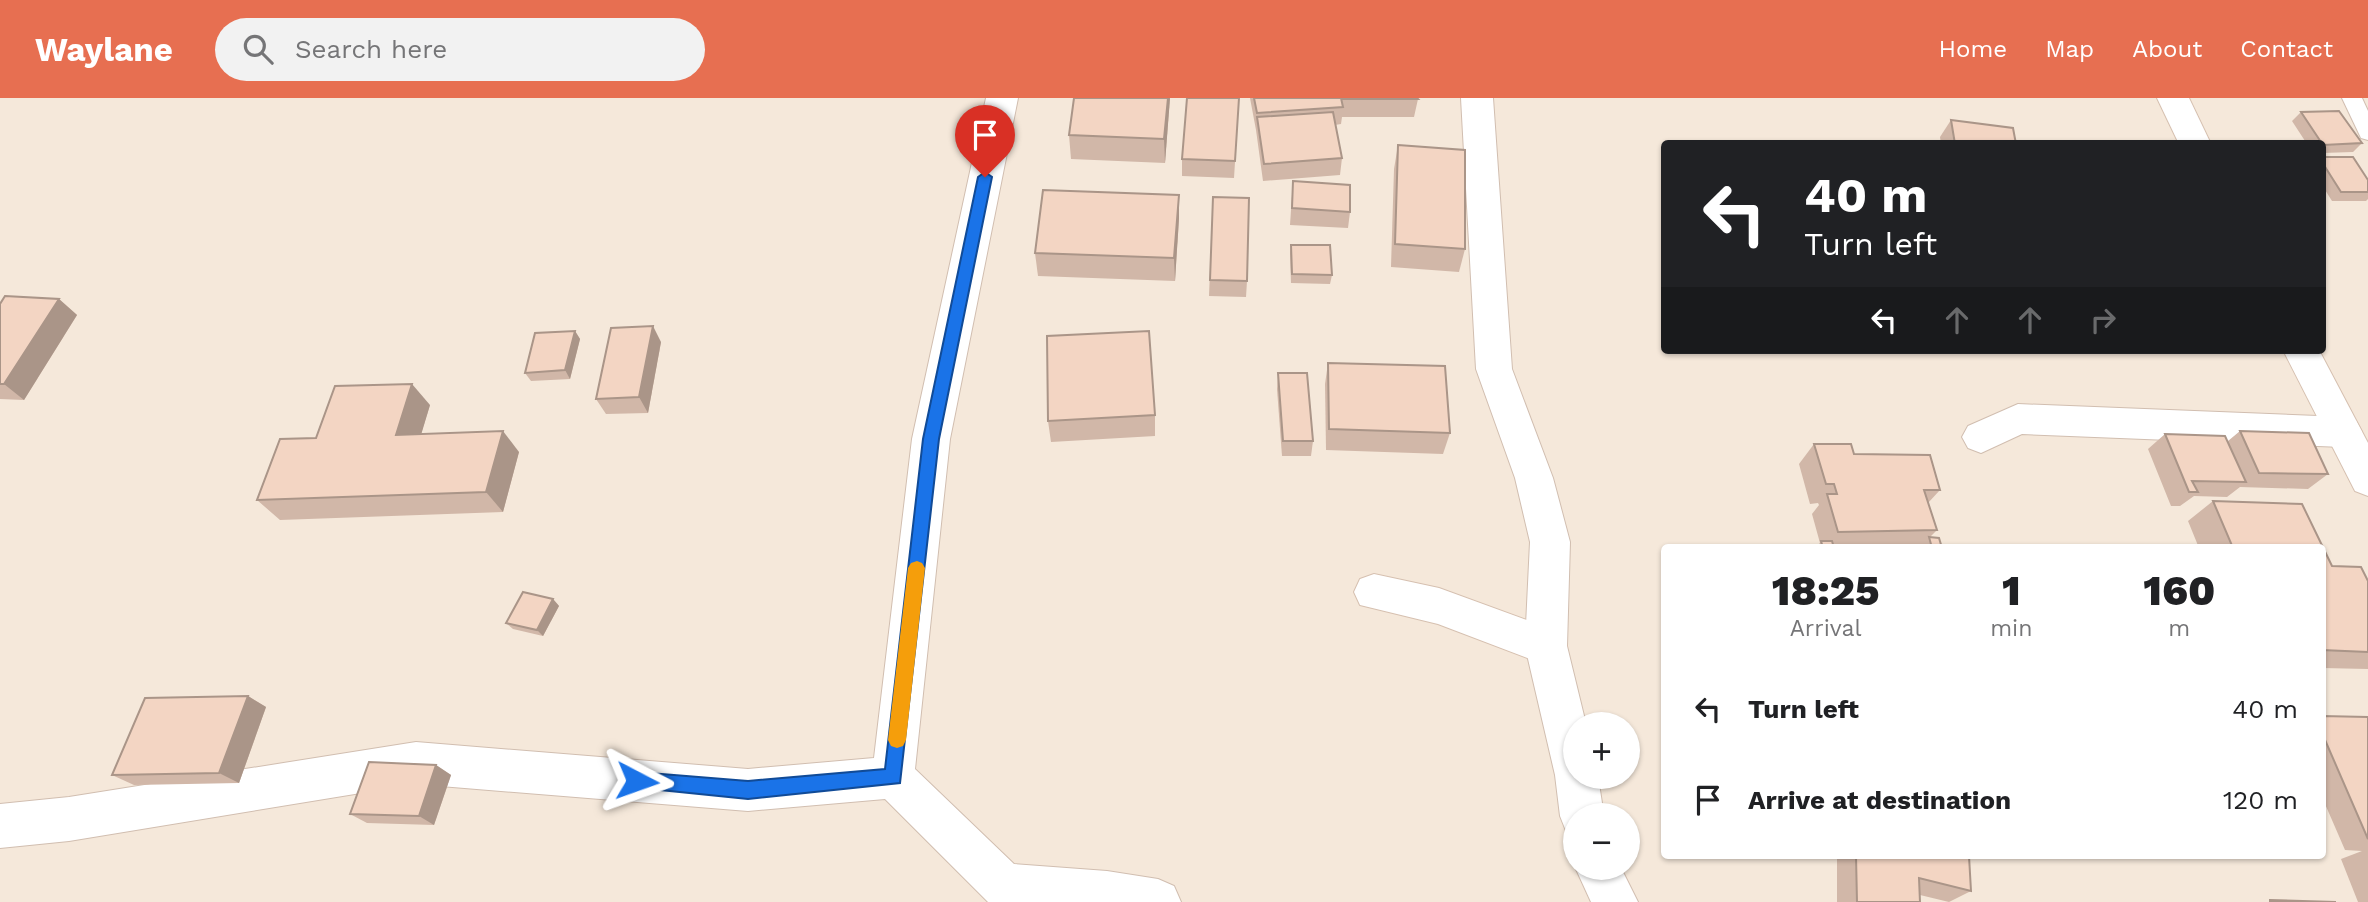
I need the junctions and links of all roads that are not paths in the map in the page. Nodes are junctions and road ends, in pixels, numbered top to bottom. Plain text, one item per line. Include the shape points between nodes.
1 (1002, 98) edge
2 (1477, 98) edge
3 (2173, 98) edge
4 (2352, 98) edge
5 (2368, 132) edge
6 (2193, 140) edge
7 (2303, 354) edge
8 (2343, 432) junction
9 (1980, 437) dead end
10 (2368, 480) edge
11 (1374, 592) dead end
12 (1546, 646) junction
13 (1563, 718) edge
14 (893, 777) junction
15 (0, 825) edge
16 (1603, 880) edge
17 (1158, 902) edge
18 (1615, 902) edge

1 - 14 street via 931,439
2 - 12 street via 1494,369 1534,478 1550,542
3 - 6 street
4 - 5 lane
7 - 8 street
8 - 9 street via 2018,419
8 - 10 street
11 - 12 street via 1439,606
12 - 13 street
14 - 15 street via 748,790 416,763 69,819
14 - 17 street via 1004,886
16 - 18 street

